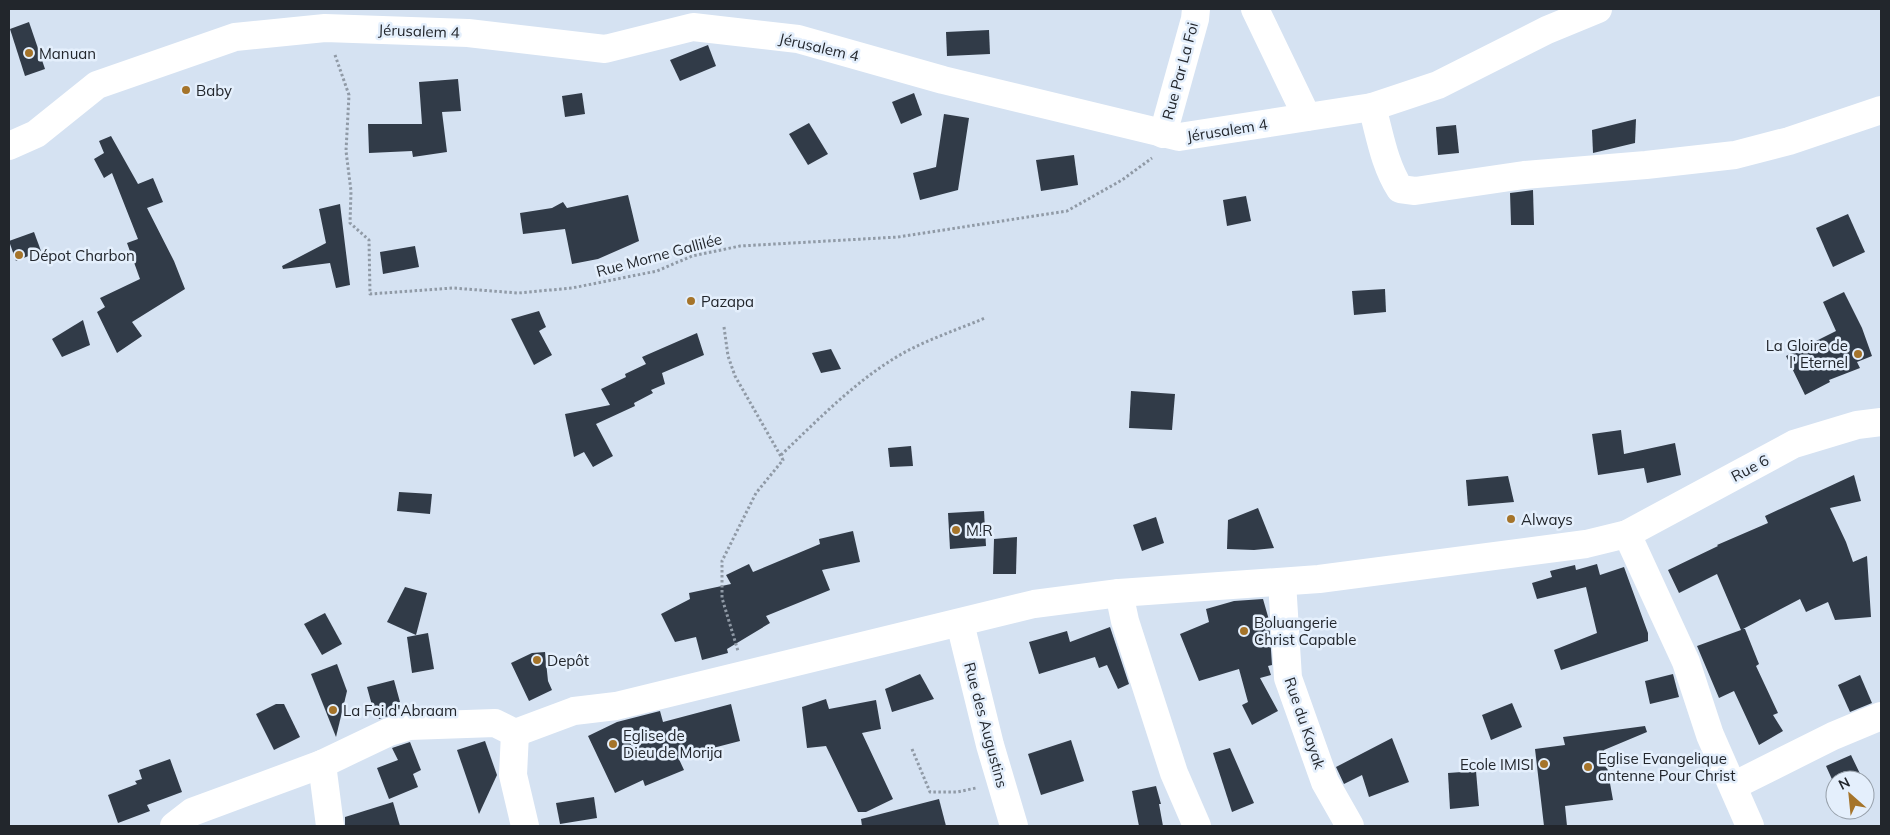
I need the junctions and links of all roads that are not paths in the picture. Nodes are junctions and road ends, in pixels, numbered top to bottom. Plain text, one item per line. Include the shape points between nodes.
1 (1196, 9) edge
2 (1254, 9) edge
3 (1598, 9) edge
4 (1372, 107) junction
5 (1881, 110) edge
6 (1307, 117) junction
7 (1171, 136) junction
8 (9, 146) edge
9 (1881, 422) edge
10 (1627, 534) junction
11 (1282, 582) junction
12 (1119, 593) junction
13 (960, 624) junction
14 (1881, 716) edge
15 (515, 733) junction
16 (322, 764) junction
17 (1733, 786) junction
18 (174, 826) edge
19 (330, 826) edge
20 (525, 826) edge
21 (1014, 826) edge
22 (1197, 826) edge
23 (1350, 826) edge
24 (1750, 826) edge

1 - 7 street, Rue Par La Foi
2 - 6 street
3 - 4 street, Jérusalem 4 via 1546,30 1438,85
4 - 5 street via 1392,176 1400,189 1415,191 1524,175 1736,155 1790,141
4 - 6 street, Jérusalem 4
6 - 7 street, Jérusalem 4
7 - 8 street, Jérusalem 4 via 942,80 798,39 694,28 605,49 468,32 325,28 235,37 97,85 36,134
9 - 10 street, Rue 6 via 1856,425 1794,444
10 - 11 street, Rue 6 via 1544,551
10 - 17 street via 1686,662 1710,736
11 - 12 street, Rue 6
11 - 23 street, Rue du Kayak via 1288,678 1325,782
12 - 13 street, Rue 6 via 1034,604
12 - 22 street via 1174,773
13 - 15 street, Rue 6 via 616,706 574,711
13 - 21 street, Rue des Augustins via 990,746
14 - 17 street
15 - 16 street via 495,723 409,726 389,732
15 - 20 street via 513,775
16 - 18 street via 192,812
16 - 19 street
17 - 24 street

